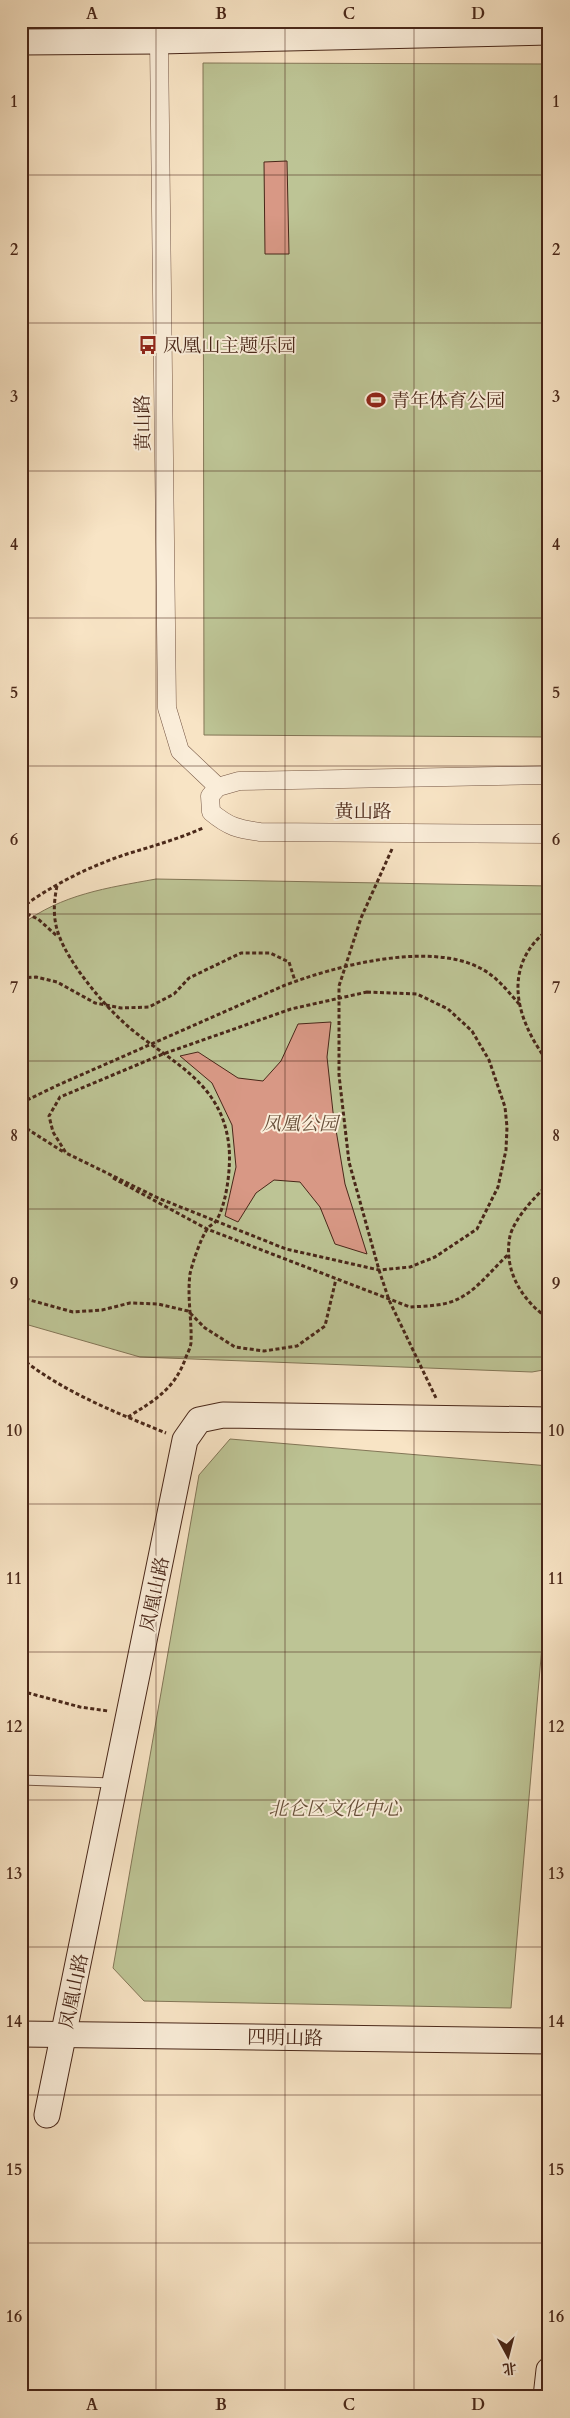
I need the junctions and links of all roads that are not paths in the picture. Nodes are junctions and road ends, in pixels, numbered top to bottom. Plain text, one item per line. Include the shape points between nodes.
1 (549, 32) edge
2 (159, 41) junction
3 (21, 42) edge
4 (549, 775) edge
5 (218, 787) junction
6 (544, 835) edge
7 (549, 1420) edge
8 (21, 1780) edge
9 (115, 1783) junction
10 (21, 2034) edge
11 (64, 2034) junction
12 (549, 2041) edge
13 (47, 2115) dead end
14 (549, 2370) edge
15 (546, 2397) edge

1 - 2 street
2 - 3 street
2 - 5 street, 黄山路 via 167,708 180,750
4 - 5 street, 黄山路 via 239,782
5 - 6 street, 黄山路 via 210,796 211,812 234,828 260,832
7 - 9 street, 凤凰山路 via 223,1414 199,1420 186,1440
8 - 9 lane
9 - 11 street, 凤凰山路
10 - 11 street, 四明山路
11 - 12 street, 四明山路
11 - 13 street, 凤凰山路
14 - 15 street

